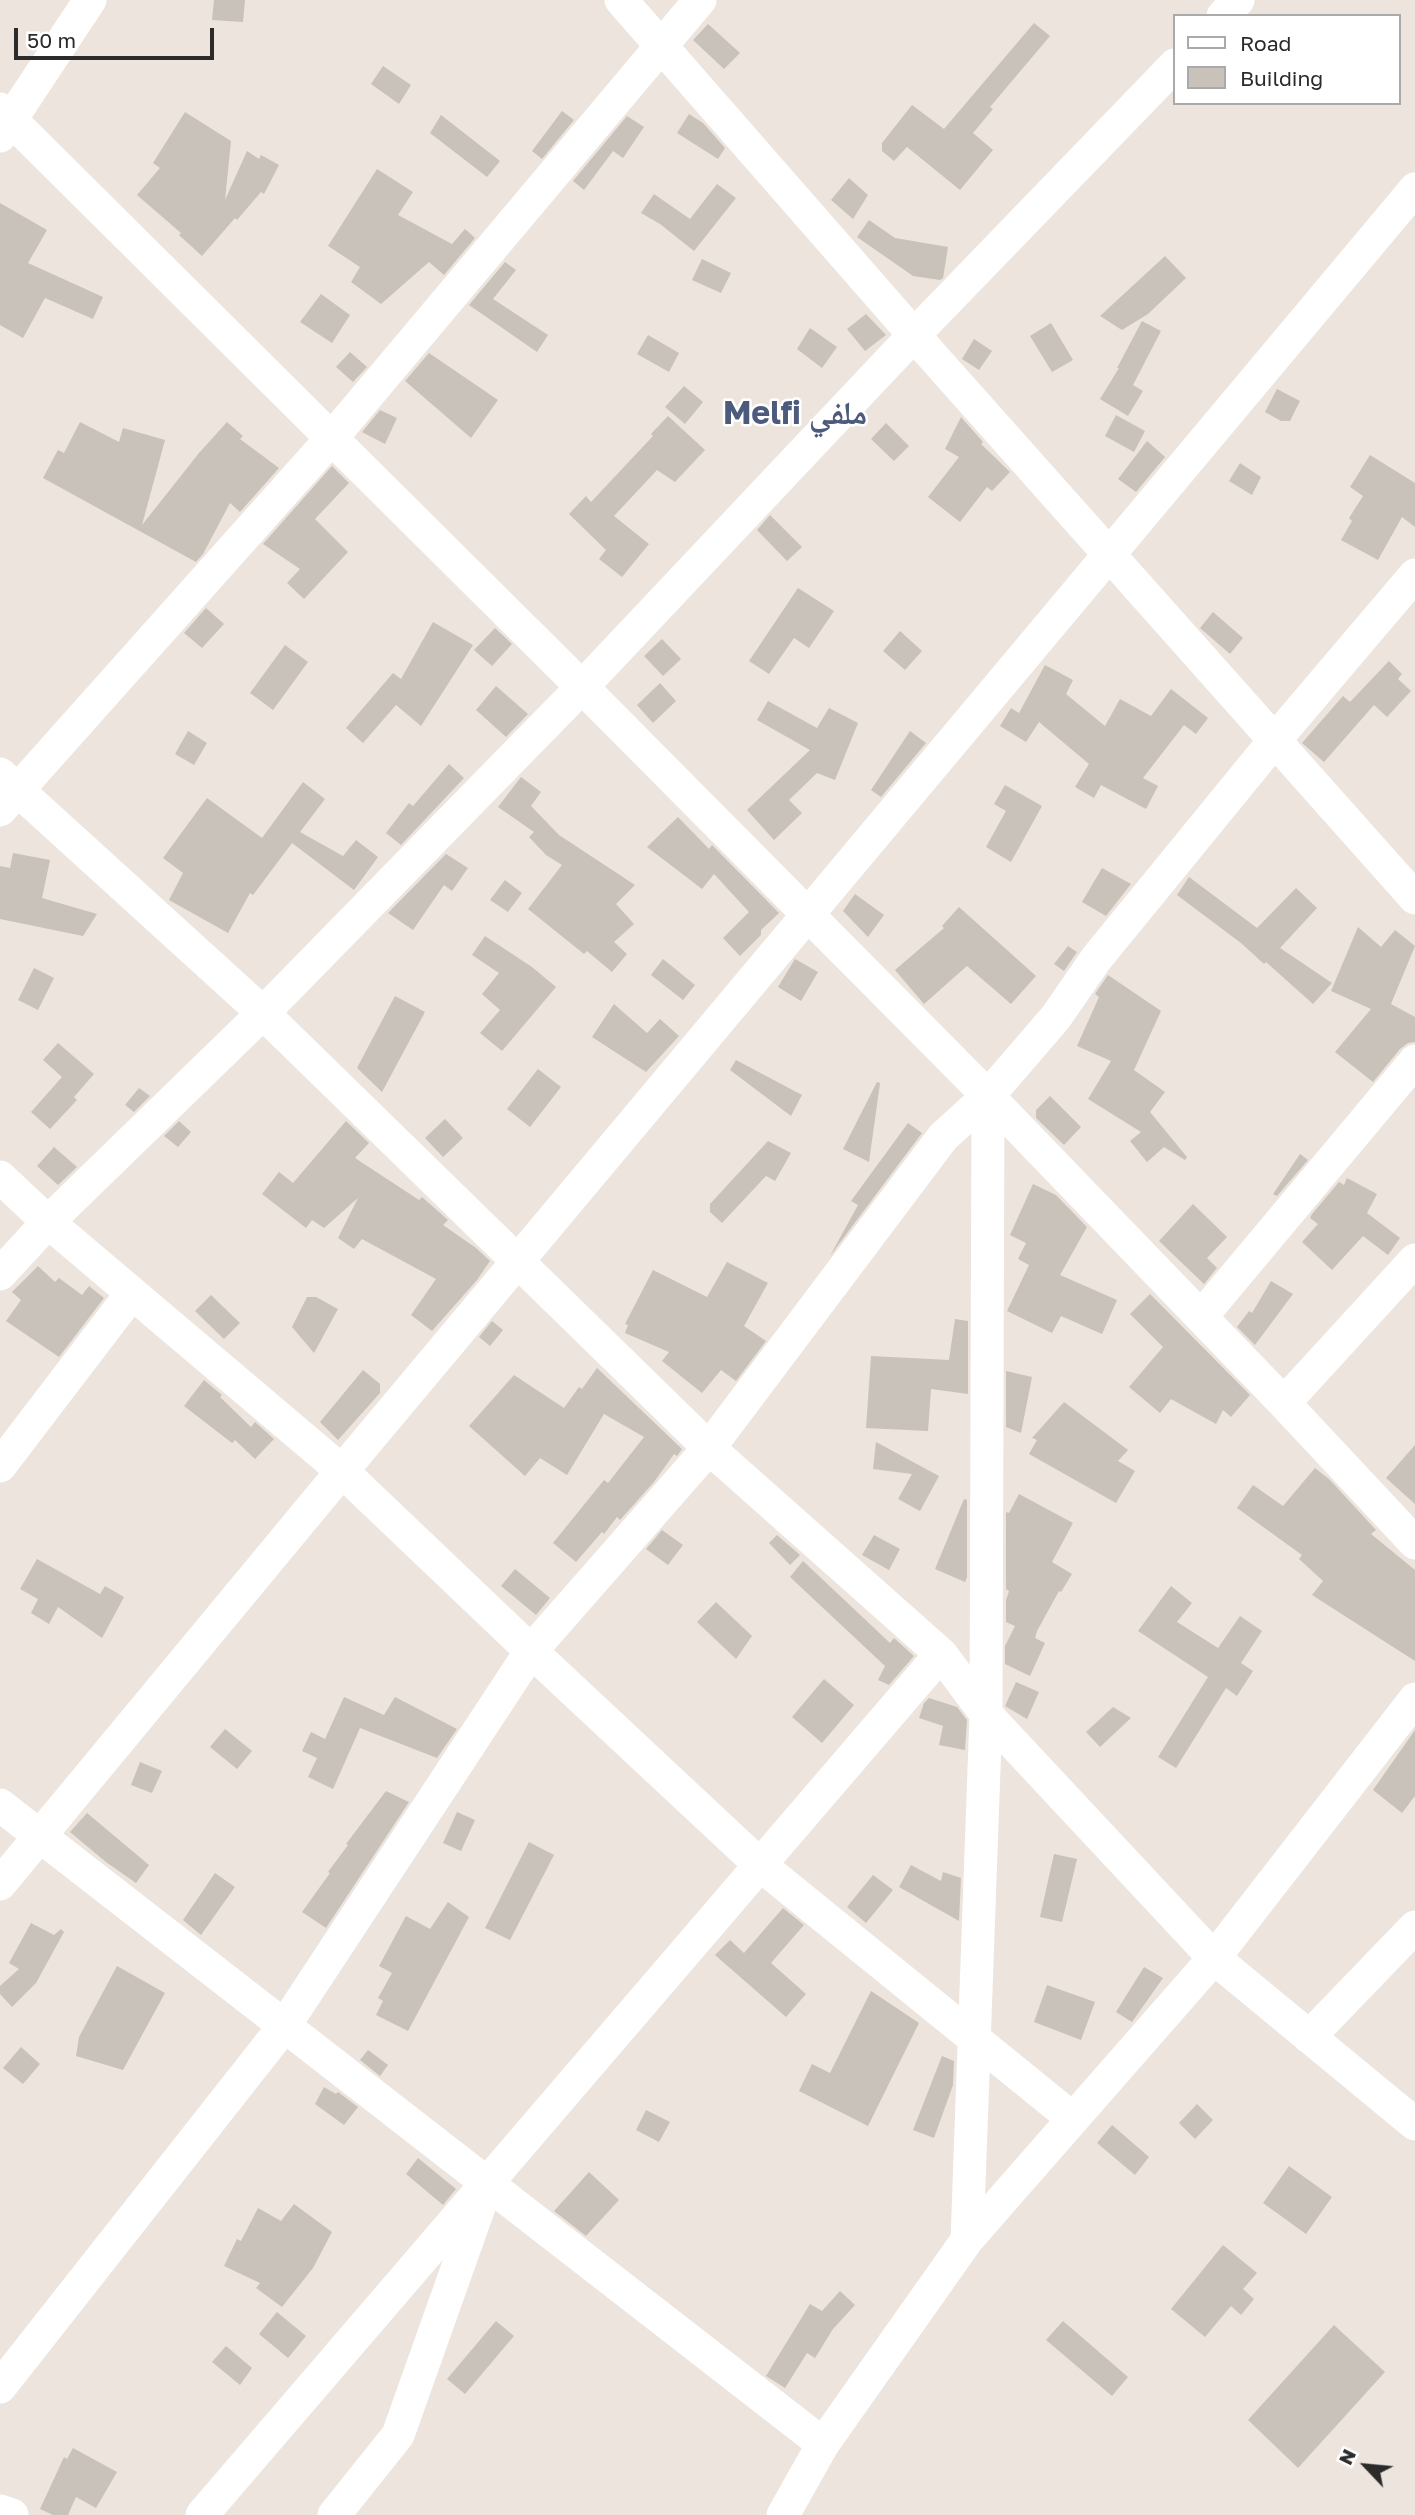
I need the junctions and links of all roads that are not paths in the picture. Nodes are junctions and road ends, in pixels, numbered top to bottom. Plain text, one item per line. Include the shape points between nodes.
1 (90, 0) edge
2 (621, 0) edge
3 (700, 0) edge
4 (1238, 0) edge
5 (1225, 14) edge
6 (661, 46) junction
7 (1174, 66) edge
8 (4, 122) edge
9 (1415, 189) edge
10 (914, 335) junction
11 (331, 439) junction
12 (1111, 555) junction
13 (1415, 575) edge
14 (582, 687) junction
15 (1274, 741) junction
16 (6, 791) edge
17 (1415, 898) edge
18 (808, 917) junction
19 (262, 1013) junction
20 (1415, 1061) edge
21 (988, 1096) junction
22 (0, 1177) edge
23 (48, 1223) junction
24 (1415, 1260) edge
25 (517, 1263) junction
26 (0, 1274) edge
27 (132, 1293) junction
28 (1201, 1317) junction
29 (1284, 1403) junction
30 (709, 1448) junction
31 (0, 1466) edge
32 (342, 1471) junction
33 (1415, 1543) edge
34 (531, 1651) junction
35 (941, 1654) junction
36 (1415, 1699) edge
37 (986, 1714) junction
38 (0, 1805) edge
39 (38, 1836) junction
40 (759, 1864) junction
41 (0, 1884) edge
42 (1415, 1927) edge
43 (1214, 1958) junction
44 (285, 2025) junction
45 (973, 2036) junction
46 (1309, 2037) junction
47 (1072, 2118) junction
48 (1415, 2124) edge
49 (488, 2182) junction
50 (967, 2239) junction
51 (0, 2387) edge
52 (824, 2444) junction
53 (0, 2511) edge
54 (12, 2515) edge
55 (202, 2515) edge
56 (334, 2515) edge
57 (783, 2515) edge

1 - 8 street
2 - 6 street
3 - 6 street
4 - 5 street
6 - 10 street
6 - 11 street
7 - 10 street
8 - 11 street
9 - 12 street
10 - 12 street
10 - 14 street
11 - 14 street
11 - 16 street
12 - 15 street
12 - 18 street
13 - 15 street
14 - 18 street
14 - 19 street
15 - 17 street
15 - 21 street
16 - 19 street
18 - 21 street
18 - 25 street
19 - 23 street
19 - 25 street
20 - 28 street
21 - 28 street
21 - 30 street via 943,1137
21 - 37 street
22 - 23 street
23 - 26 street
23 - 27 street
24 - 29 street
25 - 30 street
25 - 32 street
27 - 31 street
27 - 32 street
28 - 29 street
29 - 33 street
30 - 34 street
30 - 35 street
32 - 34 street
32 - 39 street
34 - 40 street
34 - 44 street
35 - 37 street
35 - 40 street
36 - 43 street
37 - 43 street
37 - 45 street
38 - 39 street
39 - 41 street
39 - 44 street
40 - 45 street
40 - 49 street
42 - 46 street
43 - 46 street
43 - 47 street
44 - 49 street
44 - 51 street
45 - 47 street
45 - 50 street
46 - 48 street
47 - 50 street
49 - 52 street
49 - 55 street
49 - 56 street via 398,2435
50 - 52 street
52 - 57 street
53 - 54 street

